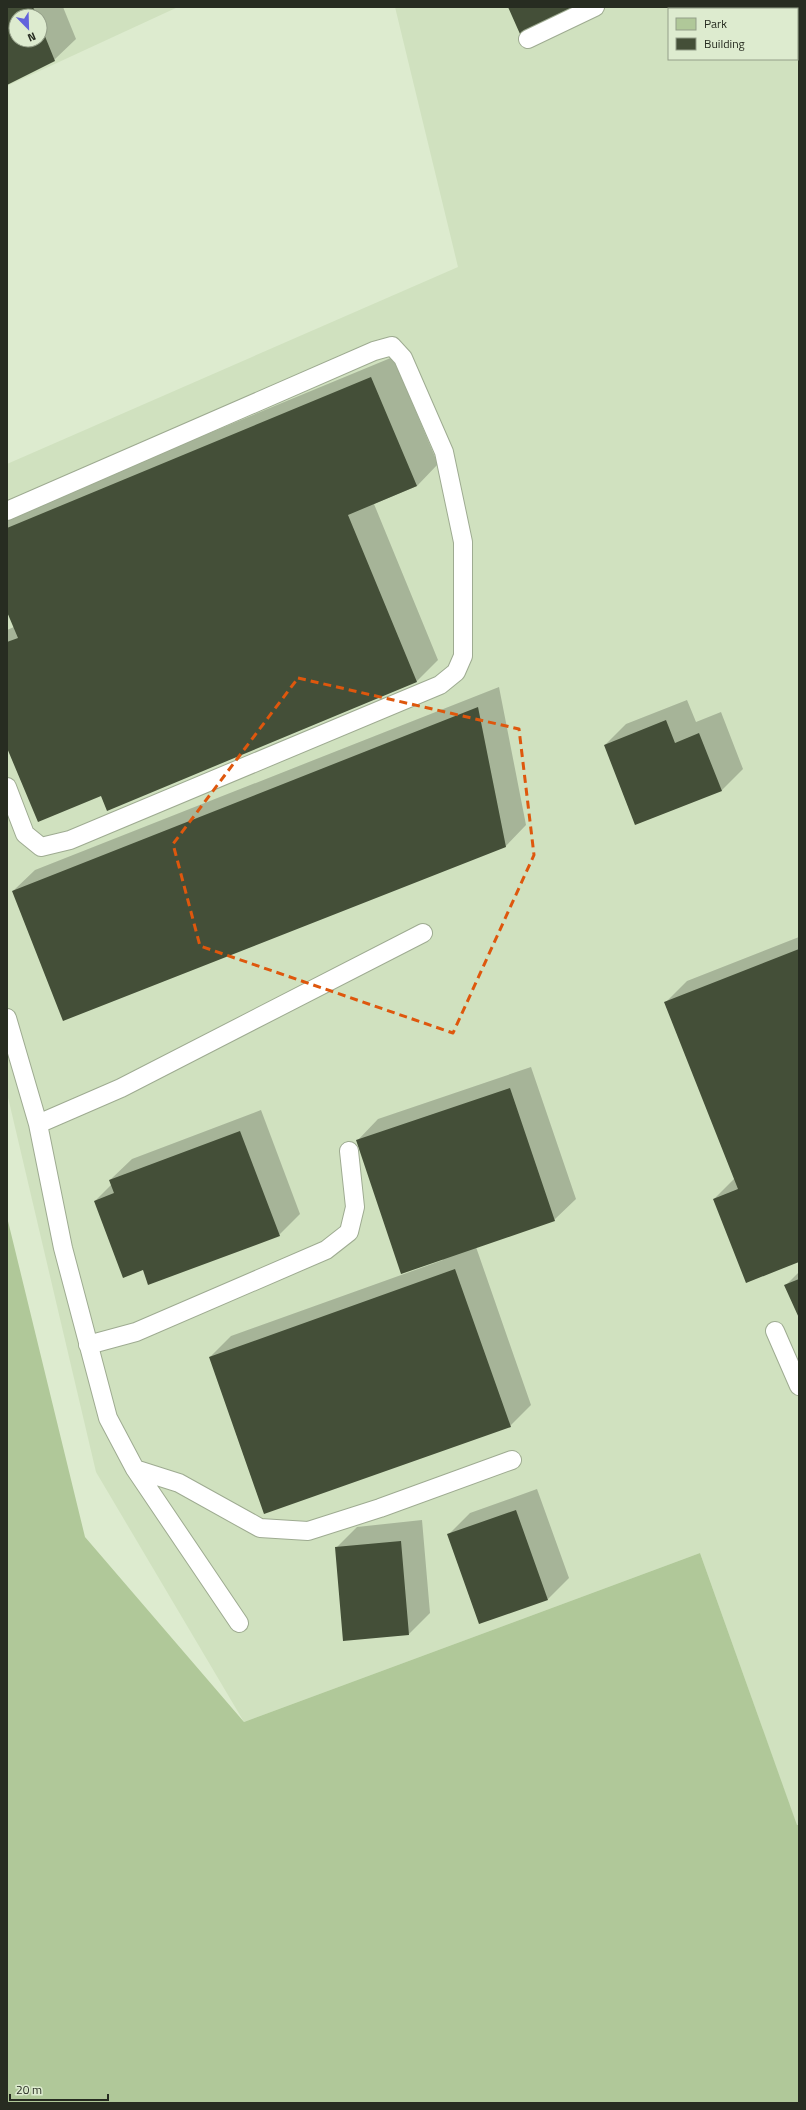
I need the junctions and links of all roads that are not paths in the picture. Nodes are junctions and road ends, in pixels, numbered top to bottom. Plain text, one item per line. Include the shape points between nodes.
1 (595, 7) edge
2 (528, 39) dead end
3 (7, 511) edge
4 (7, 787) edge
5 (423, 933) dead end
6 (7, 1018) edge
7 (38, 1124) junction
8 (349, 1151) dead end
9 (775, 1331) dead end
10 (88, 1345) junction
11 (799, 1386) edge
12 (512, 1460) dead end
13 (134, 1469) junction
14 (239, 1623) dead end

1 - 2 lane
3 - 4 lane via 374,350 392,346 403,358 444,452 463,542 463,656 456,672 440,685 70,840 41,847 25,834
5 - 7 lane via 121,1088
6 - 7 lane
7 - 10 lane via 63,1248
8 - 10 lane via 355,1207 349,1232 326,1250 136,1332
9 - 11 lane
10 - 13 lane via 108,1418
12 - 13 lane via 308,1531 260,1528 179,1483
13 - 14 lane

